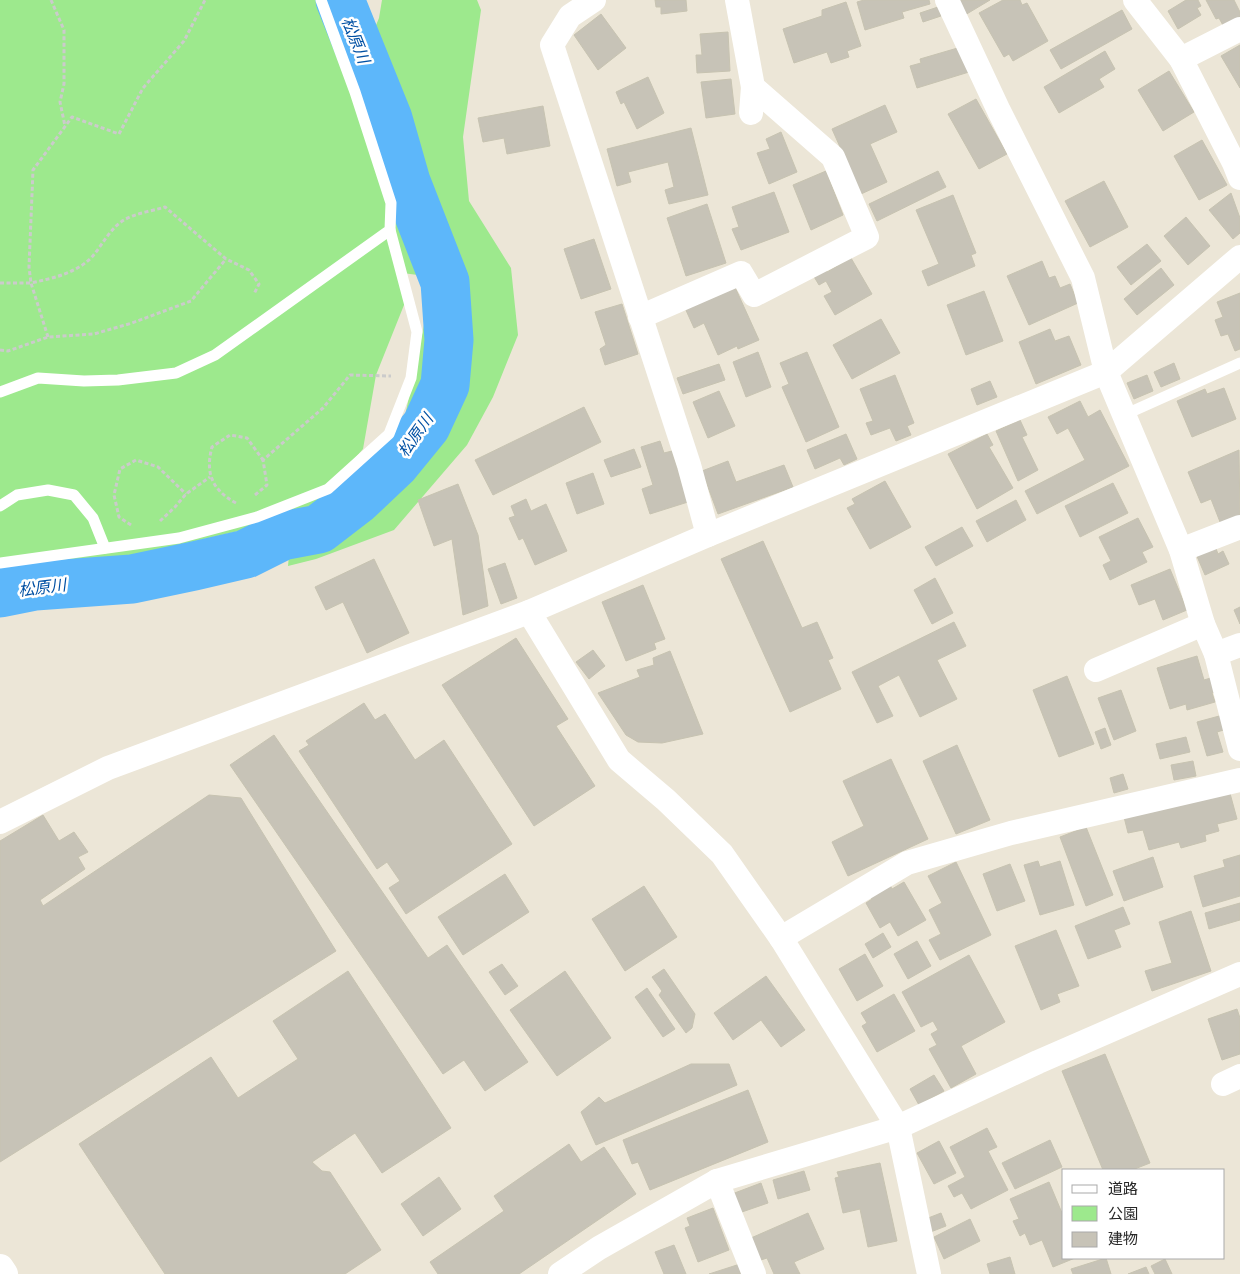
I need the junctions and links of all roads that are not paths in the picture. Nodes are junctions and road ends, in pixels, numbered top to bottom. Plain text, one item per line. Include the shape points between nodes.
1 (321, 0) edge
2 (594, 0) edge
3 (737, 0) edge
4 (947, 0) edge
5 (1135, 0) edge
6 (1240, 29) edge
7 (1181, 59) junction
8 (753, 87) junction
9 (751, 113) dead end
10 (1240, 178) edge
11 (390, 230) junction
12 (1240, 257) edge
13 (640, 317) junction
14 (1240, 363) edge
15 (1106, 372) junction
16 (0, 392) edge
17 (1124, 415) junction
18 (0, 506) edge
19 (1240, 527) edge
20 (708, 534) junction
21 (105, 548) junction
22 (1181, 550) junction
23 (0, 563) edge
24 (529, 612) junction
25 (1203, 624) junction
26 (1240, 645) edge
27 (1216, 654) junction
28 (1096, 670) dead end
29 (1240, 749) edge
30 (1240, 780) edge
31 (0, 822) edge
32 (781, 938) junction
33 (1240, 974) edge
34 (898, 1127) junction
35 (717, 1181) junction
36 (0, 1268) edge
37 (4, 1274) edge
38 (560, 1274) edge
39 (754, 1274) edge
40 (930, 1274) edge

1 - 11 lane via 356,92 391,203
2 - 13 street via 570,16 552,46
3 - 8 street
4 - 15 street via 1083,278
5 - 7 street
6 - 7 street
7 - 10 street
8 - 9 street
8 - 13 street via 833,157 867,237 754,295 740,274
11 - 16 lane via 215,355 176,373 118,380 38,378
11 - 21 lane via 417,332 411,378 389,434 328,489 257,516 179,538
12 - 15 street
13 - 20 street
14 - 17 lane
15 - 17 street
15 - 20 street
17 - 22 street
18 - 21 lane via 17,495 48,490 74,495 93,518
19 - 22 street
20 - 24 street
21 - 23 lane
22 - 25 street
24 - 31 street via 108,768
24 - 32 street via 619,760 722,854
25 - 27 street
25 - 28 street
26 - 27 street
27 - 29 street
30 - 32 street via 1011,833 907,862
32 - 34 street
33 - 34 street
34 - 35 street
34 - 40 street
35 - 38 street
35 - 39 street
36 - 37 street

